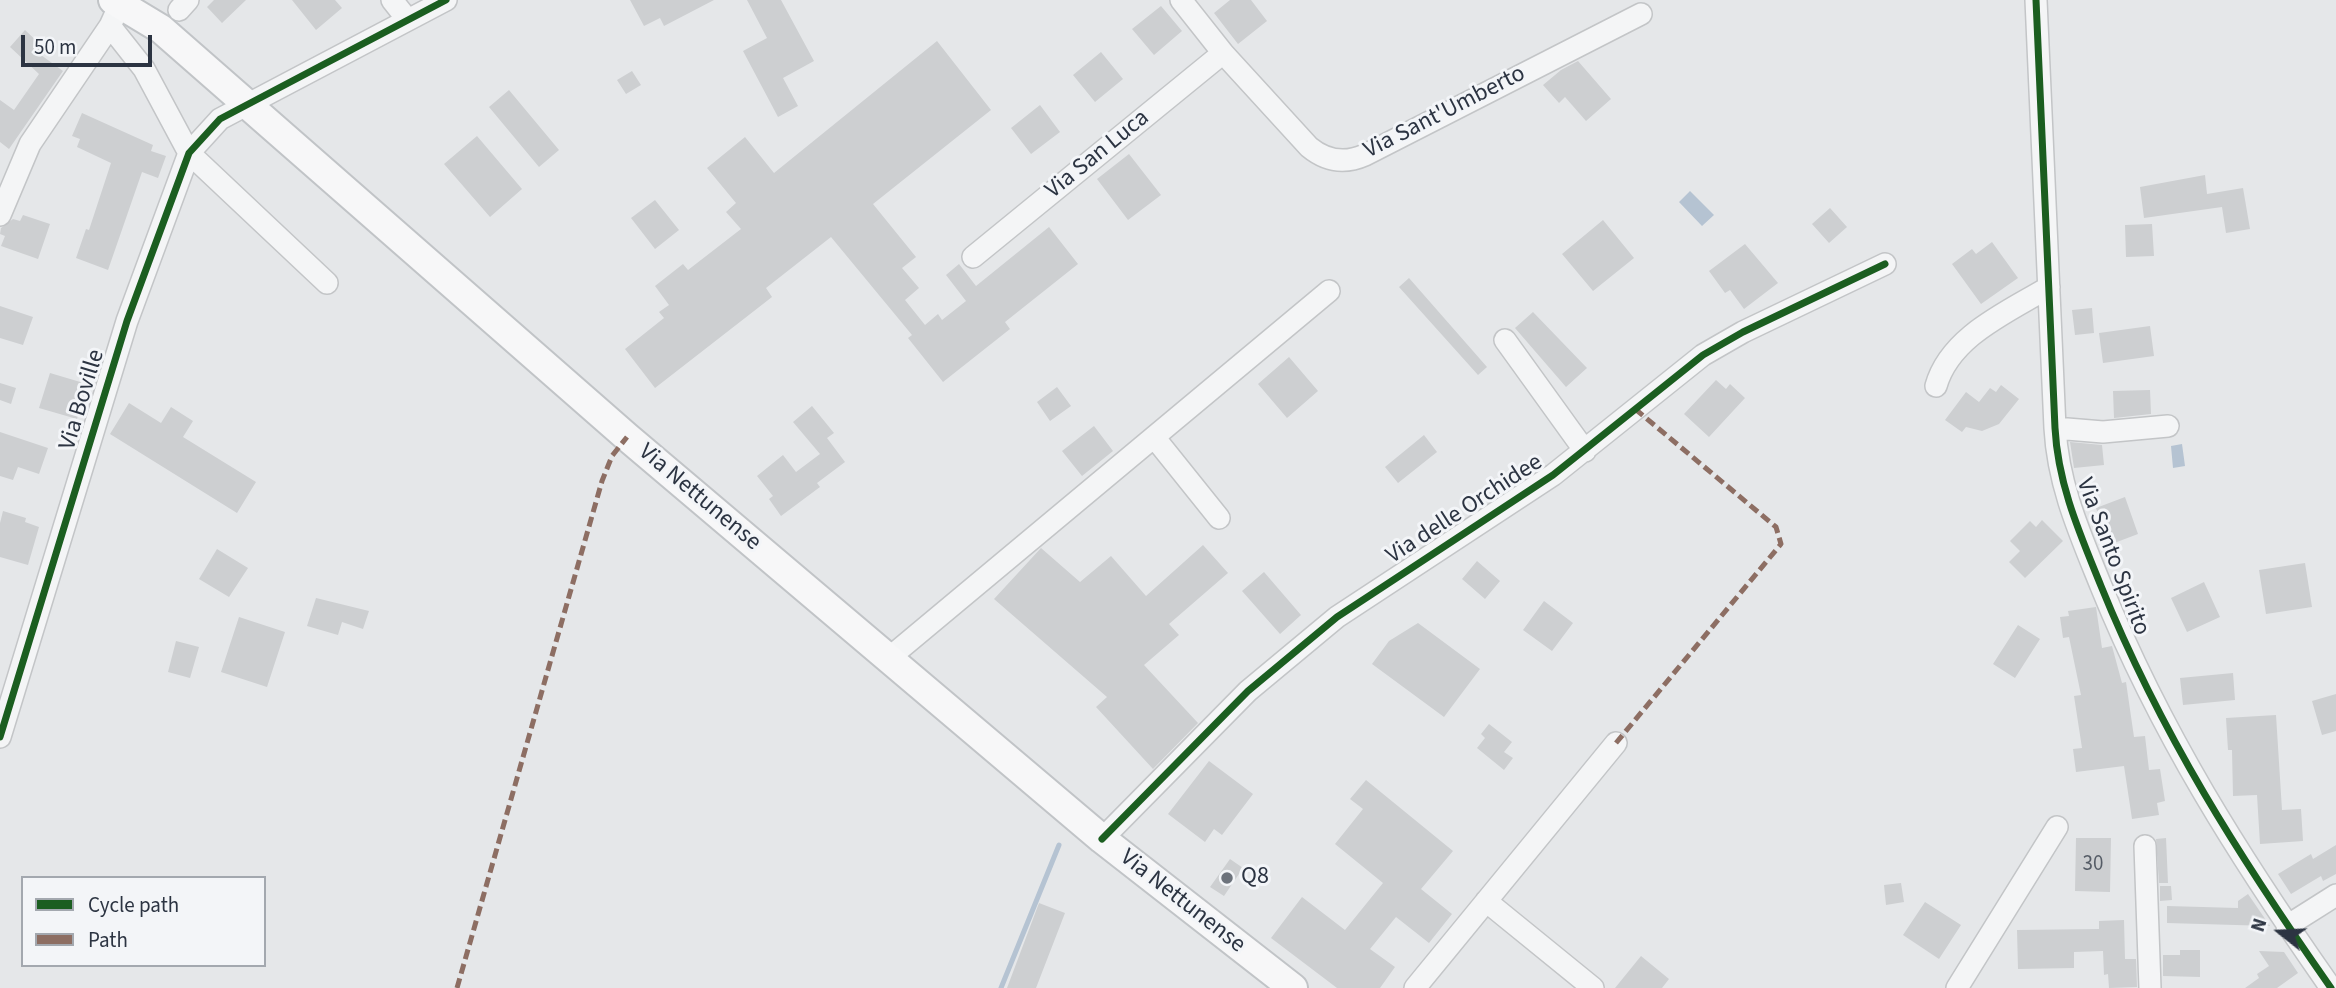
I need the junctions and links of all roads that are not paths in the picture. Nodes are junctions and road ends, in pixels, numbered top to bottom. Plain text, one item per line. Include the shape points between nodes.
1 (392, 0) edge
2 (446, 0) edge
3 (1181, 0) edge
4 (2036, 0) edge
5 (114, 10) edge
6 (1642, 14) dead end
7 (407, 19) junction
8 (1223, 53) junction
9 (248, 106) junction
10 (189, 153) junction
11 (0, 215) edge
12 (973, 257) dead end
13 (1885, 264) dead end
14 (327, 283) dead end
15 (2049, 287) junction
16 (1329, 291) dead end
17 (1505, 340) dead end
18 (1936, 386) dead end
19 (2168, 426) dead end
20 (2054, 429) junction
21 (1154, 437) junction
22 (1585, 451) junction
23 (1219, 518) dead end
24 (889, 658) junction
25 (0, 737) edge
26 (1616, 743) dead end
27 (2057, 827) dead end
28 (1102, 839) junction
29 (2145, 846) dead end
30 (2336, 895) edge
31 (1486, 901) junction
32 (2287, 926) junction
33 (1293, 988) edge
34 (1415, 988) edge
35 (1593, 988) edge
36 (1957, 988) edge
37 (2150, 988) edge
38 (2331, 988) edge

1 - 7 street
2 - 7 street, Via Boville
3 - 8 street, Via Sant'Umberto
4 - 15 street, Via Santo Spirito
5 - 9 main road, Via Nettunense via 161,29
5 - 10 street
5 - 11 street via 30,144
6 - 8 street, Via Sant'Umberto via 1365,155 1344,161 1326,158 1309,147
7 - 9 street, Via Boville
8 - 12 street, Via San Luca
9 - 10 street, Via Boville via 214,124
9 - 24 main road, Via Nettunense via 627,437
10 - 14 street
10 - 25 street, Via Boville via 133,303
13 - 22 street, Via delle Orchidee via 1703,355
15 - 18 street via 1954,350 1942,366
15 - 20 street, Via Santo Spirito
16 - 21 street
17 - 22 street
19 - 20 street via 2103,432
20 - 32 street, Via Santo Spirito via 2067,500 2131,660 2177,751
21 - 23 street
21 - 24 street
22 - 28 street, Via delle Orchidee via 1301,644 1229,708
24 - 28 main road, Via Nettunense
26 - 31 street
27 - 36 street
28 - 33 main road, Via Nettunense
29 - 37 street
30 - 32 street
31 - 34 street
31 - 35 street
32 - 38 street, Via Santo Spirito

